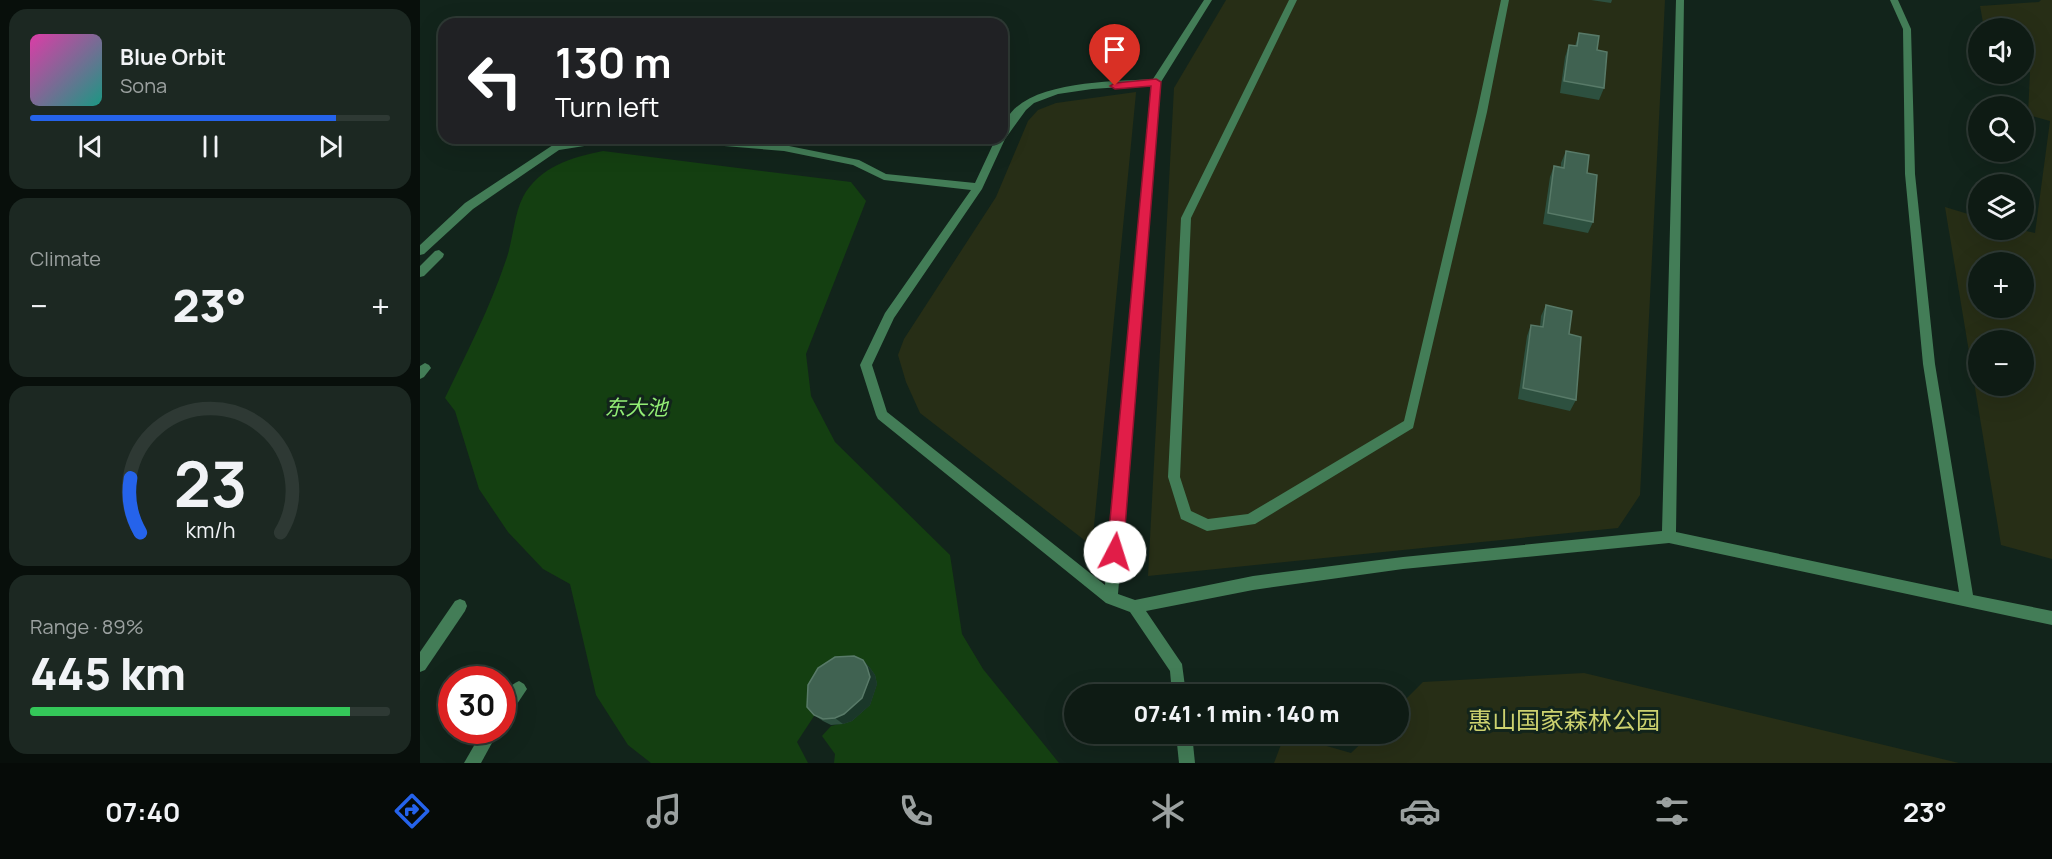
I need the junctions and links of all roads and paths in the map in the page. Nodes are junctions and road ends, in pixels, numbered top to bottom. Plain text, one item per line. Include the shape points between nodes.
1 (1208, 0) edge
2 (1293, 0) edge
3 (1504, 0) edge
4 (1680, 0) edge
5 (1894, 0) edge
6 (1156, 82) junction
7 (1008, 125) edge
8 (576, 144) edge
9 (736, 144) edge
10 (999, 144) edge
11 (978, 187) junction
12 (420, 251) edge
13 (420, 273) edge
14 (1669, 537) junction
15 (1111, 598) junction
16 (1967, 601) junction
17 (460, 606) dead end
18 (1135, 607) junction
19 (2052, 618) edge
20 (420, 664) edge
21 (1178, 684) edge
22 (519, 689) dead end
23 (516, 693) edge
24 (484, 744) edge
25 (1185, 744) edge
26 (472, 763) edge
27 (1187, 763) edge

1 - 6 street
2 - 3 street via 1186,218 1174,477 1186,515 1207,525 1250,520 1409,424 1482,112
4 - 14 street
5 - 16 street via 1907,29 1910,174 1929,364
6 - 7 street via 1053,92 1029,101
6 - 15 street
8 - 12 street via 556,147 469,206
9 - 11 street via 784,148 856,162 884,177
10 - 11 street
11 - 15 street via 889,316 866,365 882,415
12 - 13 street via 439,254
14 - 16 street
14 - 18 street via 1402,563 1253,583
15 - 18 street
16 - 19 street
17 - 20 street
18 - 21 street via 1177,669
22 - 23 street
24 - 26 street
25 - 27 street

